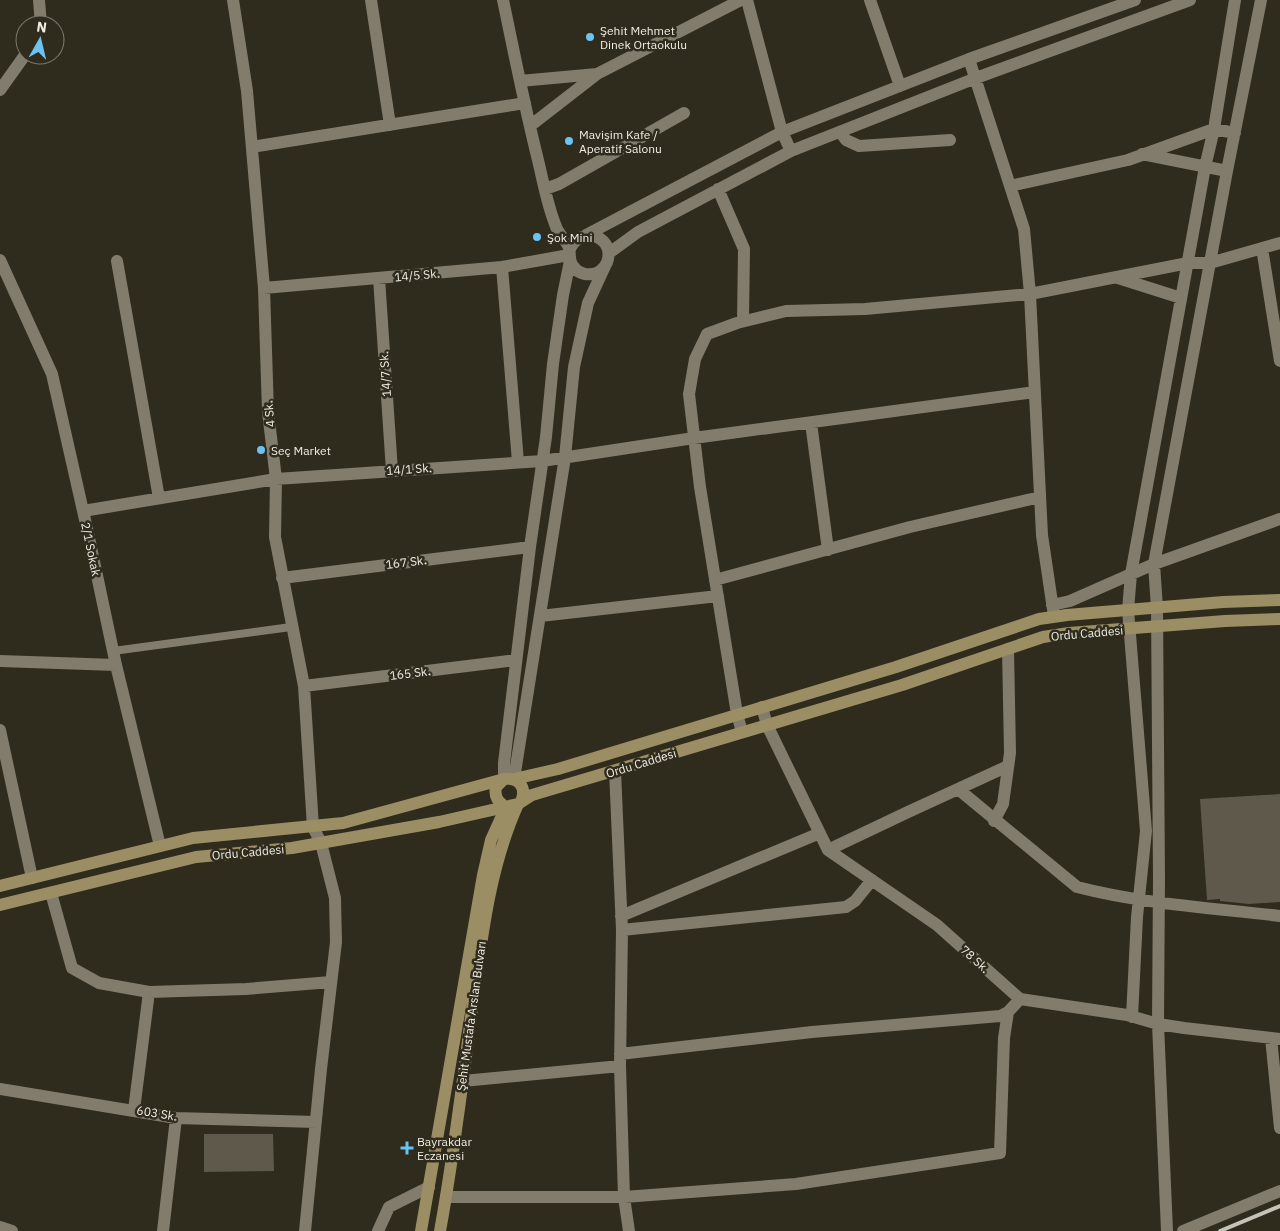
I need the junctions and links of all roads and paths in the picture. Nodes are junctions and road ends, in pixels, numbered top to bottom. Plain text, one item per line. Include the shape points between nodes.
1 (39, 0) edge
2 (233, 0) edge
3 (372, 0) edge
4 (503, 0) edge
5 (741, 0) edge
6 (747, 0) edge
7 (870, 0) edge
8 (1135, 0) edge
9 (1190, 0) edge
10 (1235, 0) edge
11 (1261, 0) edge
12 (40, 15) edge
13 (969, 59) junction
14 (18, 65) edge
15 (598, 74) junction
16 (976, 78) junction
17 (520, 81) junction
18 (900, 86) junction
19 (0, 90) edge
20 (525, 103) junction
21 (684, 113) dead end
22 (390, 125) junction
23 (530, 126) junction
24 (1214, 129) junction
25 (782, 132) junction
26 (840, 132) junction
27 (1235, 133) junction
28 (950, 140) dead end
29 (252, 147) junction
30 (790, 151) junction
31 (1142, 154) junction
32 (1205, 167) junction
33 (1227, 171) junction
34 (1010, 186) junction
35 (545, 189) junction
36 (718, 189) junction
37 (586, 235) junction
38 (1280, 243) edge
39 (1262, 248) junction
40 (569, 255) junction
41 (608, 258) junction
42 (0, 260) edge
43 (117, 261) dead end
44 (1210, 262) junction
45 (1188, 263) junction
46 (502, 267) junction
47 (1116, 277) junction
48 (379, 278) junction
49 (264, 288) junction
50 (1030, 294) junction
51 (1181, 298) junction
52 (744, 321) junction
53 (1280, 361) edge
54 (1035, 392) junction
55 (811, 423) junction
56 (694, 438) junction
57 (565, 457) junction
58 (542, 461) junction
59 (518, 462) junction
60 (392, 471) junction
61 (276, 479) junction
62 (1040, 497) junction
63 (159, 498) junction
64 (83, 511) junction
65 (1280, 519) edge
66 (530, 547) junction
67 (828, 550) junction
68 (1154, 564) junction
69 (1131, 574) junction
70 (282, 578) junction
71 (715, 580) junction
72 (718, 596) junction
73 (1280, 600) edge
74 (1157, 608) junction
75 (1128, 610) junction
76 (1053, 611) junction
77 (540, 616) junction
78 (1280, 619) edge
79 (291, 627) junction
80 (1156, 627) junction
81 (1131, 629) junction
82 (1008, 649) junction
83 (113, 651) junction
84 (516, 660) junction
85 (0, 661) edge
86 (116, 665) junction
87 (304, 686) junction
88 (762, 707) junction
89 (737, 714) junction
90 (768, 725) junction
91 (742, 732) junction
92 (1, 738) edge
93 (1008, 766) junction
94 (615, 771) junction
95 (509, 779) junction
96 (958, 789) junction
97 (515, 803) junction
98 (994, 821) junction
99 (313, 827) junction
100 (820, 833) junction
101 (321, 843) junction
102 (160, 846) junction
103 (828, 850) junction
104 (164, 864) junction
105 (46, 874) junction
106 (32, 878) junction
107 (872, 880) junction
108 (0, 886) edge
109 (51, 892) junction
110 (37, 896) junction
111 (1139, 899) junction
112 (1159, 902) junction
113 (0, 905) edge
114 (621, 916) junction
115 (1280, 916) edge
116 (622, 930) junction
117 (331, 982) junction
118 (150, 992) junction
119 (1020, 999) junction
120 (1008, 1012) junction
121 (1132, 1017) junction
122 (1158, 1024) junction
123 (1275, 1039) edge
124 (620, 1060) junction
125 (463, 1081) junction
126 (0, 1088) edge
127 (134, 1110) junction
128 (176, 1118) junction
129 (316, 1122) junction
130 (1280, 1128) edge
131 (429, 1187) junction
132 (1280, 1190) edge
133 (446, 1197) junction
134 (624, 1197) junction
135 (0, 1227) edge
136 (12, 1231) edge
137 (163, 1231) edge
138 (305, 1231) edge
139 (378, 1231) edge
140 (422, 1231) edge
141 (440, 1231) edge
142 (629, 1231) edge
143 (1167, 1231) edge
144 (1183, 1231) edge

1 - 12 street
2 - 29 street, 4 Sk.
3 - 22 street
4 - 17 street
5 - 15 street
6 - 25 street
7 - 18 street
8 - 13 street
9 - 16 street
10 - 24 street
11 - 27 street
13 - 16 street
13 - 18 street
14 - 19 street
15 - 17 street
15 - 23 street
16 - 26 street
16 - 34 street
17 - 20 street
18 - 25 street
20 - 22 street
20 - 23 street
21 - 35 street
22 - 29 street
23 - 35 street
24 - 27 street
24 - 31 street
24 - 32 street
25 - 30 street
25 - 37 street
26 - 28 street via 850,143 859,146
26 - 30 street
27 - 33 street
29 - 49 street, 4 Sk.
30 - 36 street
31 - 32 street
31 - 34 street via 1128,160
32 - 33 street
32 - 45 street
33 - 44 street
34 - 50 street via 1024,229
35 - 40 street via 557,230
36 - 41 street via 638,232
36 - 52 street via 744,249
37 - 40 street via 576,240
37 - 41 street via 604,241
38 - 39 street
39 - 44 street
39 - 53 street
40 - 41 street via 573,267 584,274 597,273
40 - 46 street, 14/5 Sk.
40 - 58 street
41 - 57 street via 588,303 574,368
42 - 64 street, 2/1 Sokak via 52,374
43 - 63 street
44 - 45 street
44 - 68 street
45 - 47 street
45 - 51 street
46 - 48 street, 14/5 Sk.
46 - 59 street
47 - 50 street
47 - 51 street
48 - 49 street, 14/5 Sk.
48 - 60 street, 14/7 Sk.
49 - 61 street, 4 Sk. via 268,412
50 - 52 street via 865,309 786,311
50 - 54 street
51 - 69 street
52 - 56 street via 708,334 695,359 689,394
54 - 55 street, 14/1 Sk.
54 - 62 street
55 - 56 street, 14/1 Sk.
55 - 67 street
56 - 57 street, 14/1 Sk.
56 - 71 street
57 - 58 street, 14/1 Sk.
57 - 77 street
58 - 59 street, 14/1 Sk.
58 - 66 street
59 - 60 street, 14/1 Sk.
60 - 61 street, 14/1 Sk.
61 - 63 street, 14/1 Sk.
61 - 70 street, 4 Sk. via 275,537
62 - 67 street
62 - 76 street
63 - 64 street, 14/1 Sk.
64 - 83 street, 2/1 Sokak
65 - 68 street
66 - 70 street, 167 Sk.
66 - 84 street
67 - 71 street
68 - 69 street
68 - 74 street
69 - 75 street
69 - 76 street
70 - 79 street, 4 Sk.
71 - 72 street
72 - 77 street
72 - 89 street
73 - 74 main road, Ordu Caddesi
74 - 75 main road, Ordu Caddesi
74 - 80 street
75 - 76 main road, Ordu Caddesi
75 - 81 street
76 - 88 main road, Ordu Caddesi via 1039,619 896,667
77 - 95 street
78 - 80 main road, Ordu Caddesi
79 - 83 lane
79 - 87 street, 4 Sk.
80 - 81 main road, Ordu Caddesi
80 - 112 street
81 - 82 main road, Ordu Caddesi via 1043,637
81 - 111 street via 1146,831
82 - 90 main road, Ordu Caddesi
82 - 93 street
83 - 86 street, 2/1 Sokak
84 - 87 street, 165 Sk.
84 - 95 street via 504,763
85 - 86 street
86 - 102 street, 2/1 Sokak
87 - 99 street, 4 Sk.
88 - 89 main road, Ordu Caddesi
88 - 90 street
89 - 91 street
89 - 95 main road, Ordu Caddesi via 558,769
90 - 91 main road, Ordu Caddesi
90 - 100 street
91 - 94 main road, Ordu Caddesi
92 - 106 street
93 - 96 street
93 - 98 street via 1003,804
94 - 97 main road, Ordu Caddesi
94 - 114 street
95 - 97 main road via 518,781 523,789
95 - 97 main road via 499,783 495,792 500,803
95 - 99 main road, Ordu Caddesi via 343,823
96 - 98 street
96 - 103 street
97 - 101 main road, Ordu Caddesi via 439,822
97 - 125 main road, Şehit Mustafa Arslan Bulvarı via 485,917
97 - 131 main road, Şehit Mustafa Arslan Bulvarı via 492,840 483,875
98 - 111 street via 1077,887
99 - 101 street
99 - 102 main road, Ordu Caddesi via 193,838
100 - 103 street
100 - 114 street
101 - 104 main road, Ordu Caddesi via 196,857
101 - 117 street via 335,898 336,942
102 - 104 main road
102 - 105 main road, Ordu Caddesi
103 - 107 street, 78 Sk.
104 - 109 main road, Ordu Caddesi
105 - 106 main road, Ordu Caddesi
105 - 109 main road
106 - 108 main road, Ordu Caddesi
106 - 110 main road
107 - 116 street via 846,908
107 - 119 street, 78 Sk. via 938,925
109 - 110 main road, Ordu Caddesi
109 - 118 street via 72,968 99,983
110 - 113 main road, Ordu Caddesi
111 - 112 street
111 - 121 street
112 - 115 street
112 - 122 street
114 - 116 street
116 - 124 street
117 - 118 street
117 - 129 street
118 - 127 street
119 - 120 street
119 - 121 street
120 - 124 street via 1000,1016 812,1032
120 - 134 street via 1004,1038 1000,1153 796,1184
121 - 122 street
122 - 123 street
122 - 143 street
123 - 130 street
124 - 125 street
124 - 134 street
125 - 133 main road, Şehit Mustafa Arslan Bulvarı
126 - 127 street, 603 Sk.
127 - 128 street, 603 Sk.
128 - 129 street, 603 Sk.
128 - 137 street
129 - 138 street
131 - 139 street via 389,1208
131 - 140 main road, Şehit Mustafa Arslan Bulvarı
132 - 144 street
133 - 134 street
133 - 141 main road, Şehit Mustafa Arslan Bulvarı
134 - 142 street
135 - 136 street

